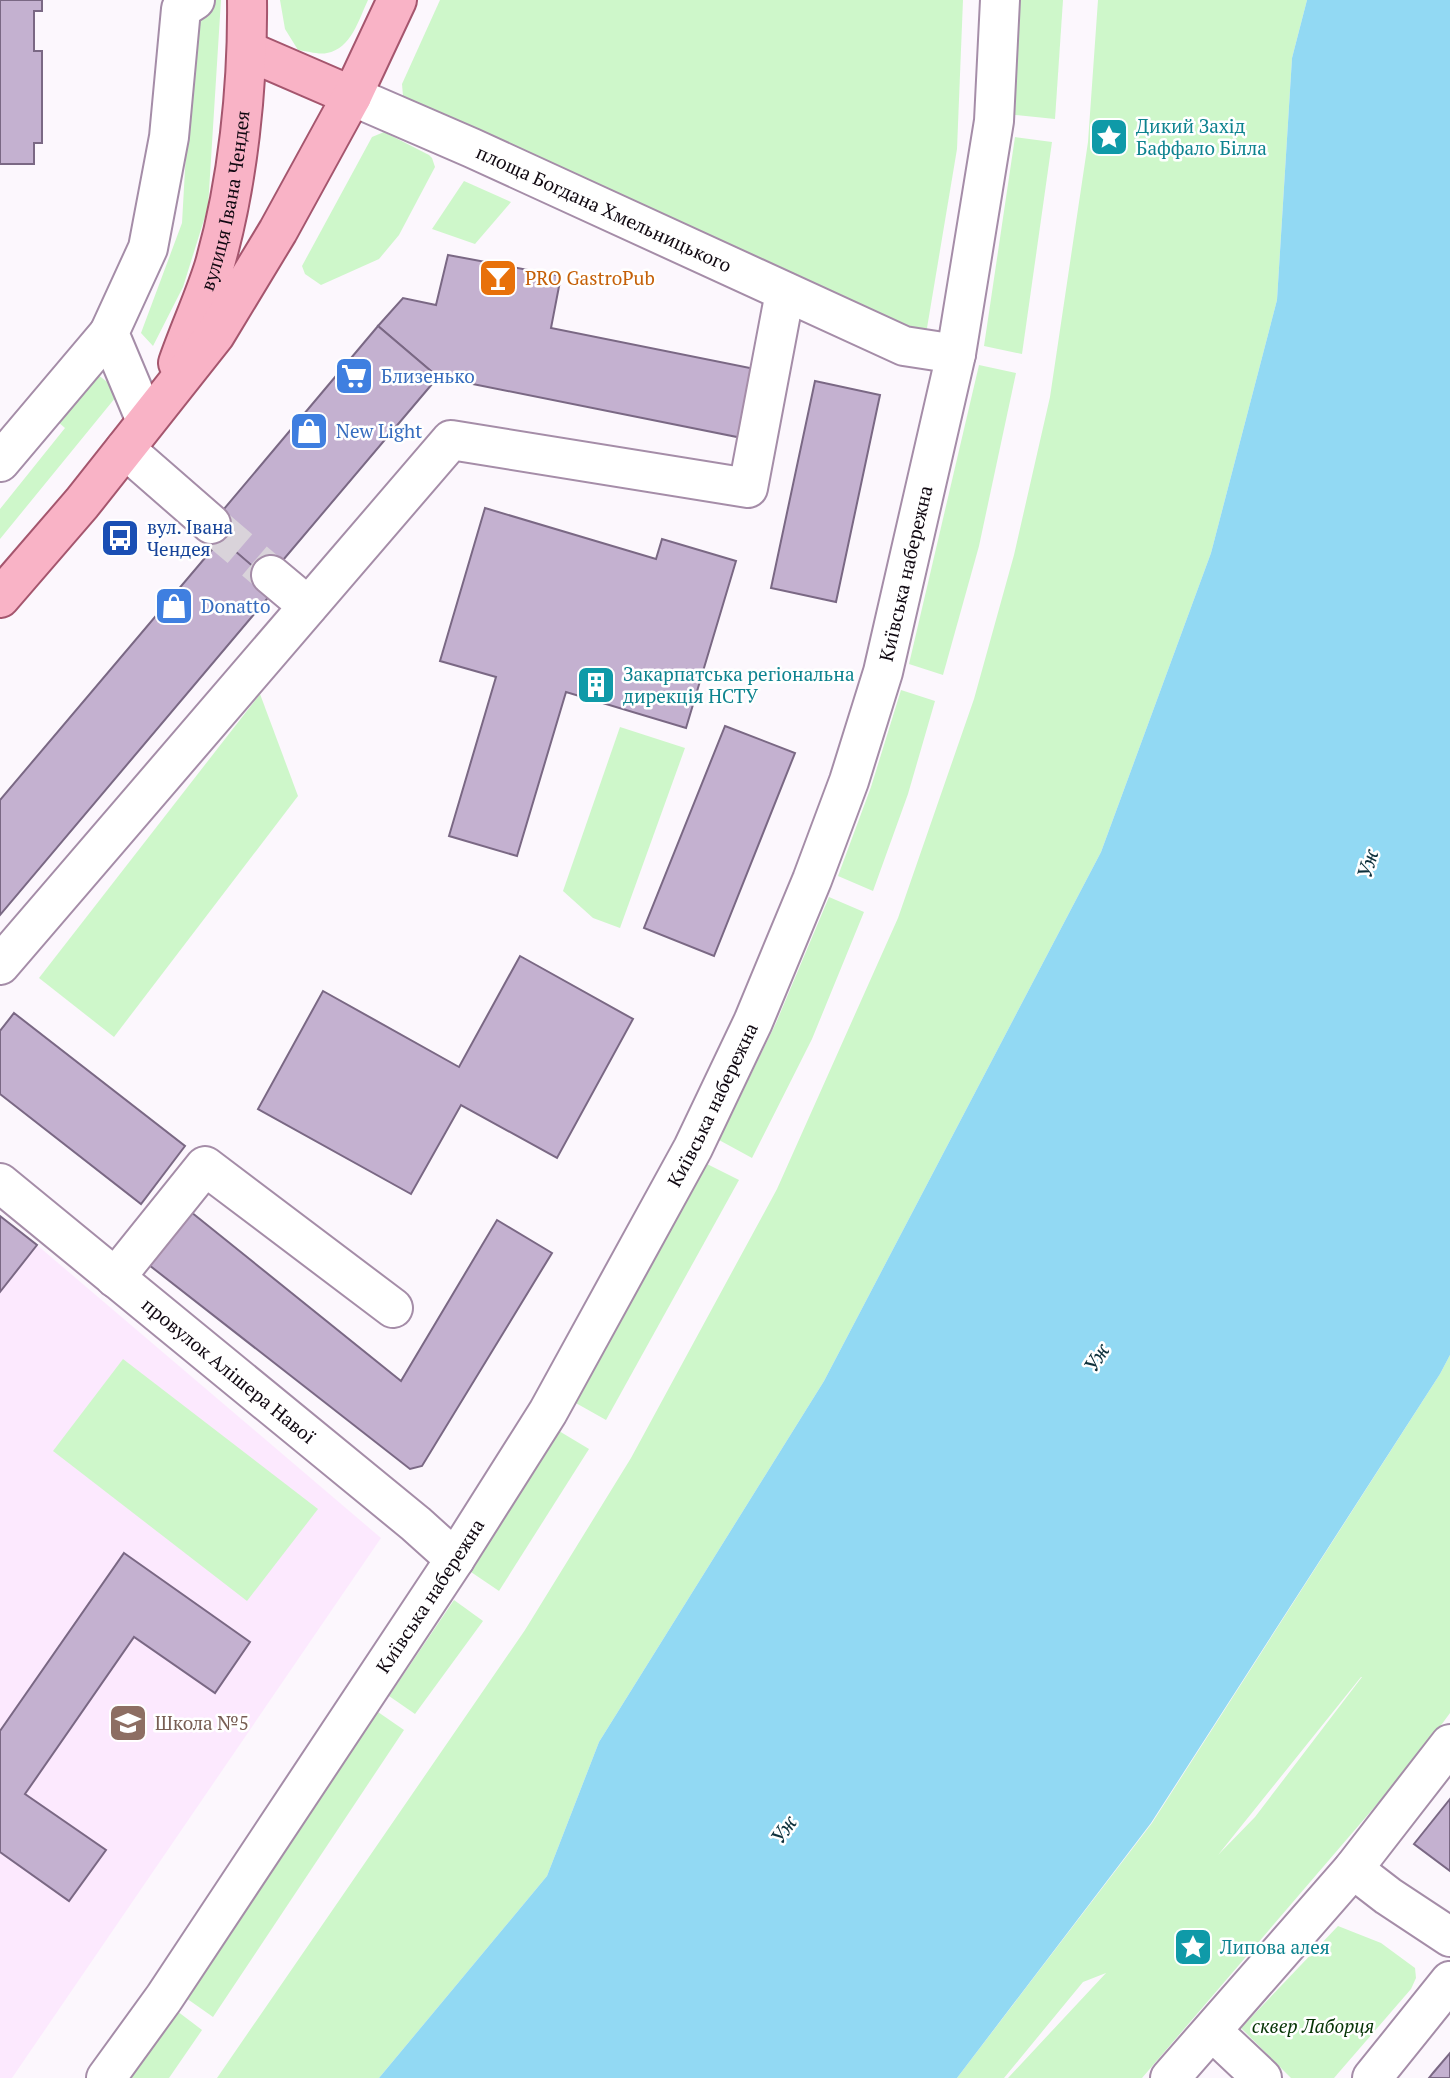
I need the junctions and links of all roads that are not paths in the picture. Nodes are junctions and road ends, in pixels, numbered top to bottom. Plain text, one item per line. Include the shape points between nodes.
1 (195, 0) edge
2 (247, 0) edge
3 (397, 0) edge
4 (1000, 0) edge
5 (248, 51) junction
6 (352, 96) junction
7 (785, 292) junction
8 (109, 333) junction
9 (956, 354) junction
10 (145, 422) junction
11 (0, 462) edge
12 (211, 524) tunnel mouth
13 (271, 575) tunnel mouth
14 (0, 598) edge
15 (309, 607) junction
16 (0, 965) edge
17 (0, 1183) edge
18 (115, 1278) junction
19 (393, 1308) dead end
20 (455, 1559) junction
21 (1450, 1744) edge
22 (1353, 1869) junction
23 (1450, 1937) edge
24 (1450, 1981) edge
25 (1212, 2031) junction
26 (1254, 2071) edge
27 (106, 2078) edge
28 (1170, 2078) edge
29 (1372, 2078) edge

1 - 8 street via 181,9 169,137 148,248
2 - 5 main road, вулиця Івана Чендея
3 - 6 main road
4 - 9 street, Київська набережна via 993,121
5 - 6 main road
5 - 10 main road, вулиця Івана Чендея via 232,190 213,268
6 - 7 street, площа Богдана Хмельницького
6 - 10 main road, вулиця Івана Чендея via 215,335
7 - 9 street, площа Богдана Хмельницького via 904,346
7 - 15 street via 748,488 451,440
8 - 10 street
8 - 11 street
9 - 20 street, Київська набережна via 883,672 849,781 753,1022 693,1148 548,1412
10 - 12 street
10 - 14 main road, вулиця Івана Чендея
13 - 15 street
15 - 16 street
17 - 18 street, провулок Алішера Навої
18 - 19 street via 205,1166
18 - 20 street, провулок Алішера Навої
20 - 27 street, Київська набережна
21 - 22 street
22 - 23 street
22 - 25 street
24 - 29 street
25 - 26 street
25 - 28 street

